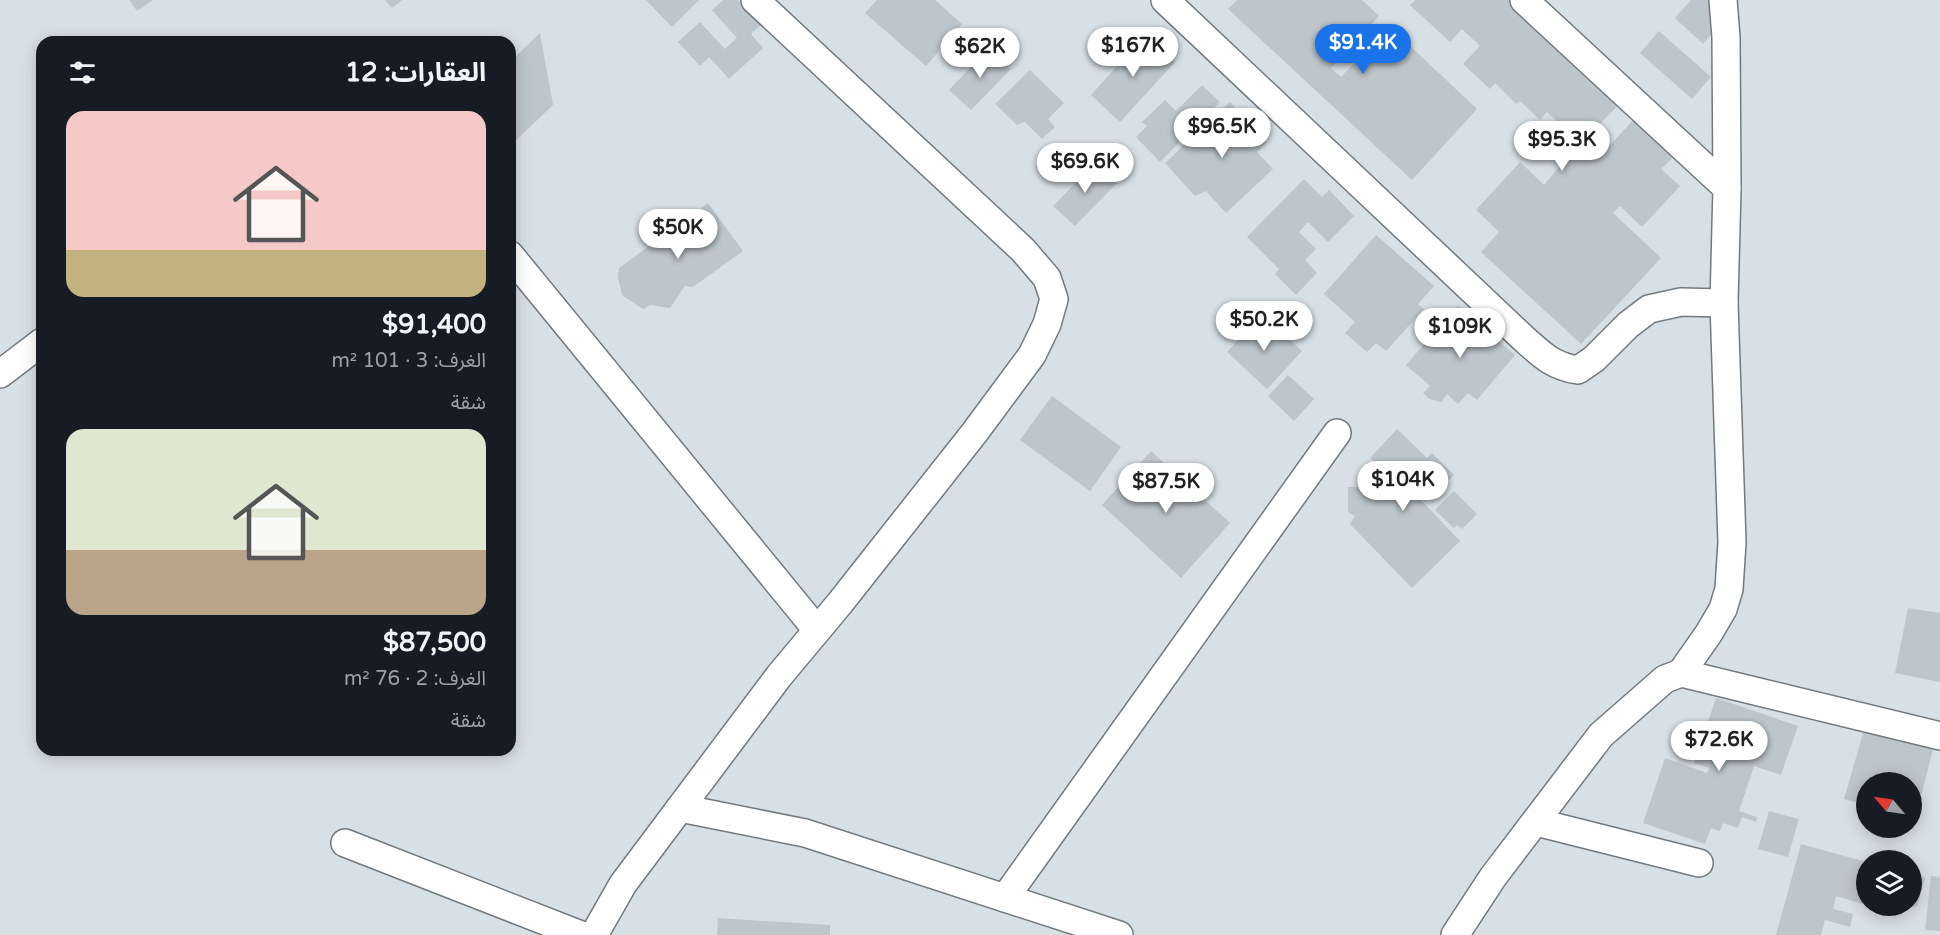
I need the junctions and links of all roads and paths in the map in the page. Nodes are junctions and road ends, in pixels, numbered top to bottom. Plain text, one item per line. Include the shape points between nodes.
1 (755, 0) edge
2 (1165, 0) edge
3 (1524, 0) edge
4 (1723, 0) edge
5 (1727, 188) junction
6 (516, 262) edge
7 (1724, 303) junction
8 (36, 347) edge
9 (0, 374) edge
10 (1337, 433) dead end
11 (817, 630) junction
12 (1681, 673) junction
13 (1940, 736) edge
14 (680, 808) junction
15 (1536, 822) junction
16 (345, 843) dead end
17 (1699, 863) dead end
18 (1005, 898) junction
19 (581, 935) edge
20 (594, 935) edge
21 (1119, 935) edge
22 (1455, 935) edge

1 - 11 street via 1023,250 1047,278 1054,299 1032,355
2 - 7 street via 1522,337 1561,367 1578,370 1594,360 1649,309 1681,302
3 - 5 street
4 - 5 street
5 - 7 street
6 - 11 street
7 - 12 street via 1732,542 1729,589 1723,609
8 - 9 street
10 - 18 street
11 - 14 street
12 - 13 street
12 - 15 street via 1665,680 1601,735
14 - 18 street via 805,833
14 - 20 street via 623,884
15 - 17 street
15 - 22 street
16 - 19 street
18 - 21 street

